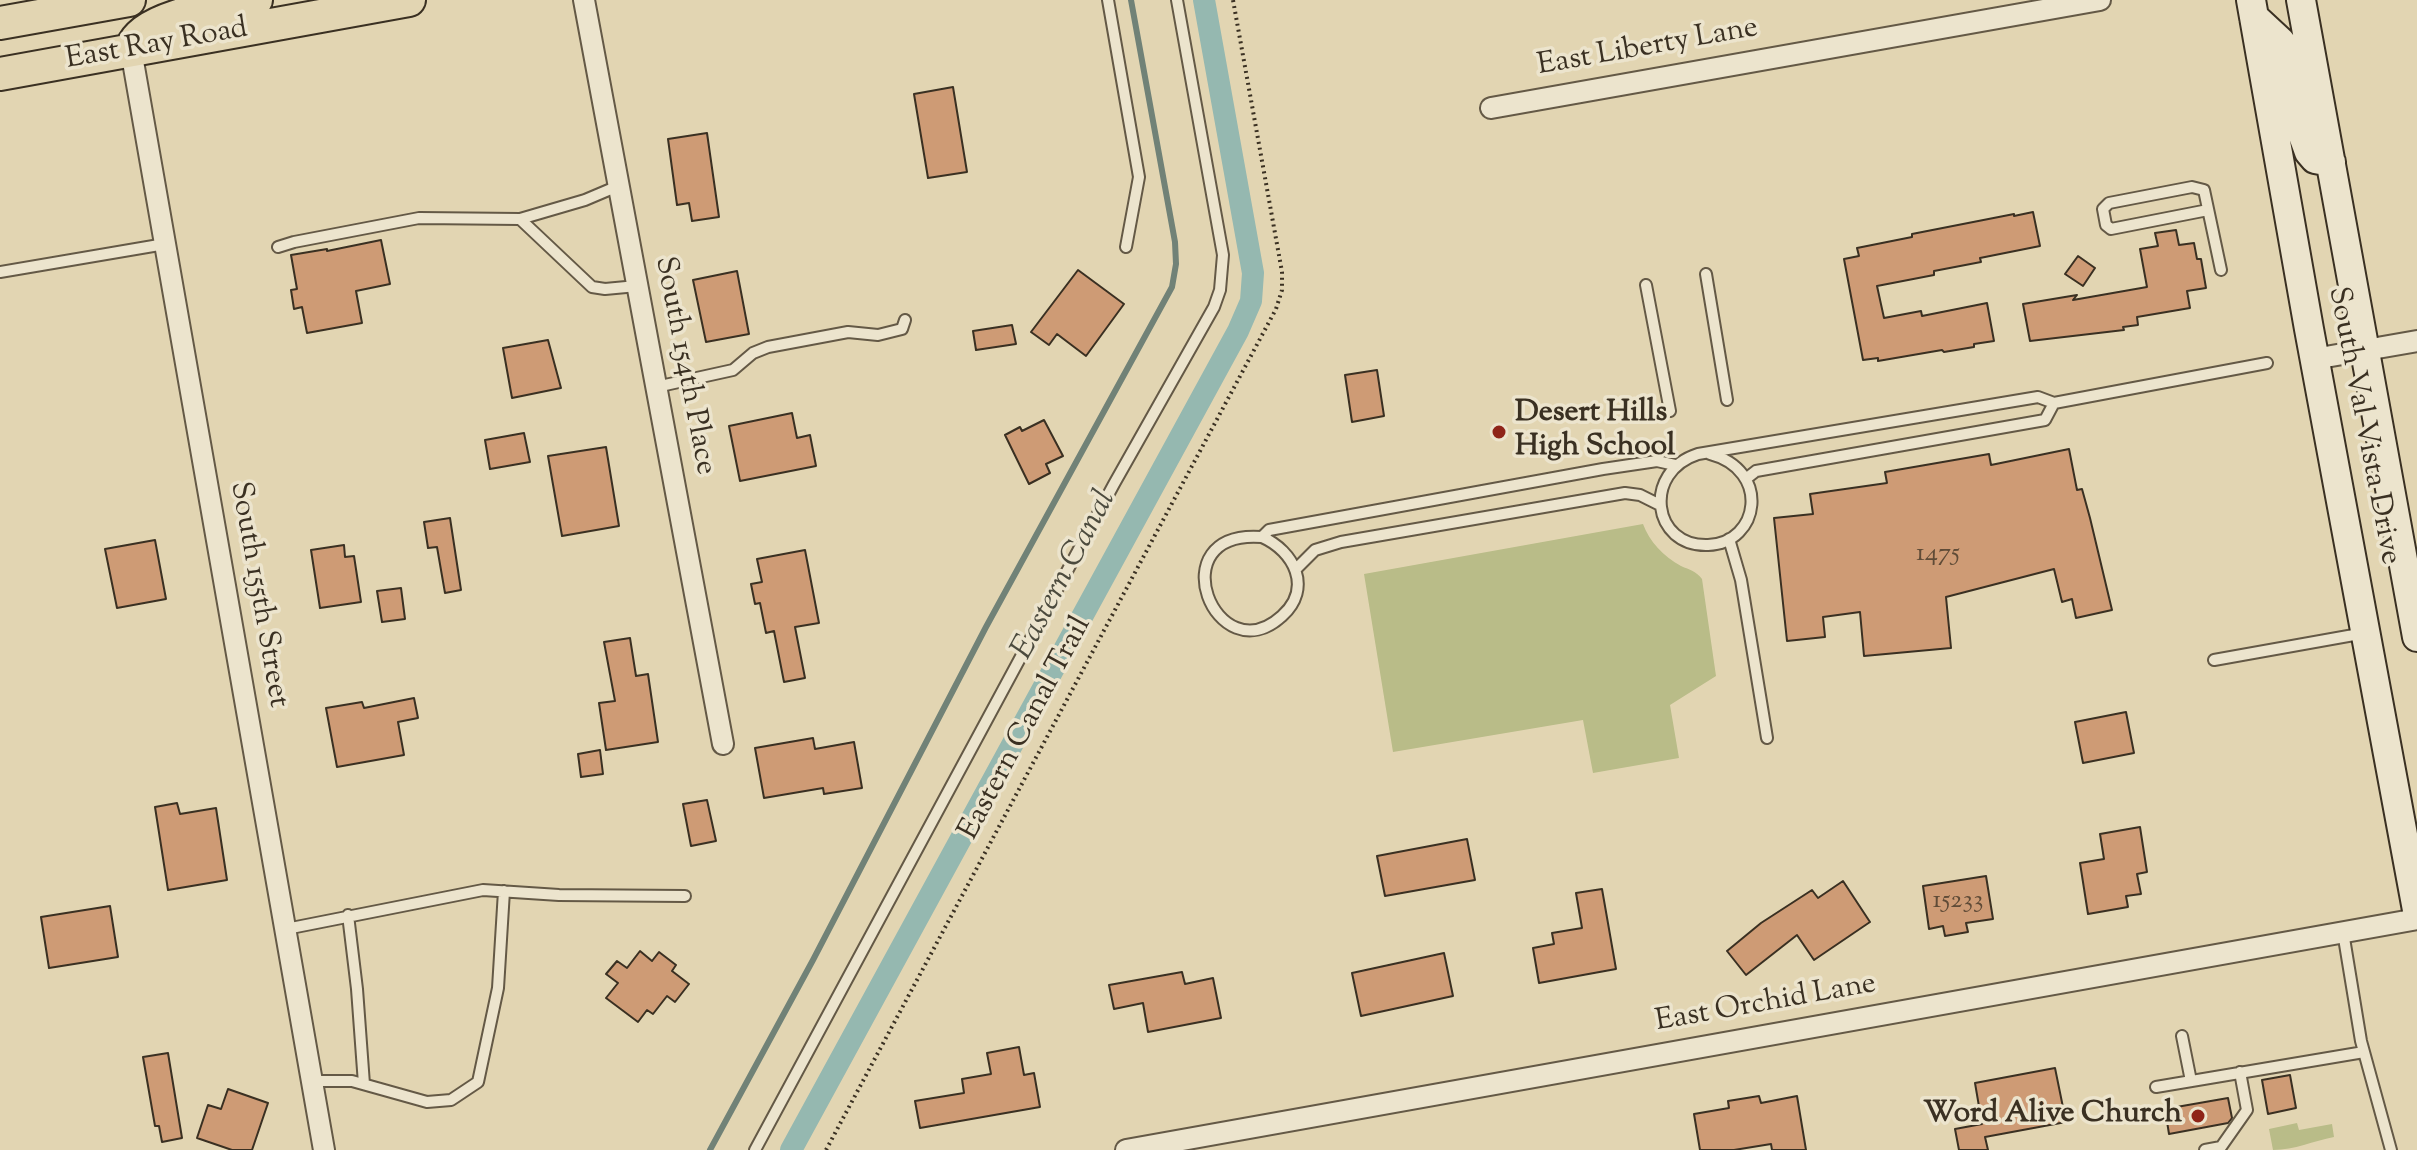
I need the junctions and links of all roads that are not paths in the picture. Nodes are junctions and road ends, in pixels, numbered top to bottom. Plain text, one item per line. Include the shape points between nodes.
1 (129, 0) edge
2 (256, 0) edge
3 (409, 0) edge
4 (584, 0) edge
5 (1108, 0) edge
6 (1177, 0) edge
7 (2100, 0) edge
8 (2301, 0) edge
9 (2253, 9) edge
10 (0, 23) edge
11 (131, 50) junction
12 (0, 74) edge
13 (1491, 108) dead end
14 (2331, 162) junction
15 (618, 186) junction
16 (2208, 210) junction
17 (520, 219) junction
18 (165, 244) junction
19 (278, 247) dead end
20 (1126, 247) dead end
21 (2221, 270) dead end
22 (0, 272) edge
23 (1706, 274) dead end
24 (1646, 285) dead end
25 (637, 286) junction
26 (905, 320) dead end
27 (2417, 341) edge
28 (2365, 351) junction
29 (2314, 359) junction
30 (2267, 363) dead end
31 (656, 387) junction
32 (1727, 400) dead end
33 (2054, 403) junction
34 (1670, 411) dead end
35 (1710, 454) junction
36 (1675, 465) junction
37 (1747, 478) junction
38 (1660, 505) junction
39 (1262, 537) junction
40 (1729, 539) junction
41 (1296, 569) junction
42 (2367, 633) junction
43 (2417, 637) edge
44 (2214, 660) dead end
45 (1767, 738) dead end
46 (723, 744) dead end
47 (504, 891) junction
48 (685, 896) dead end
49 (2417, 910) edge
50 (348, 915) junction
51 (2417, 919) edge
52 (286, 929) junction
53 (2343, 932) junction
54 (2182, 1036) dead end
55 (2364, 1052) junction
56 (2240, 1072) junction
57 (312, 1081) junction
58 (2191, 1081) junction
59 (364, 1084) junction
60 (2156, 1087) dead end
61 (1174, 1146) edge
62 (324, 1150) edge
63 (755, 1150) edge
64 (1126, 1150) edge
65 (2205, 1150) edge
66 (2391, 1150) edge

1 - 10 main road, East Ray Road
2 - 11 main road via 172,17 140,34
3 - 11 main road, East Ray Road
4 - 15 street, South 154th Place
5 - 20 lane via 1139,177
6 - 63 lane via 1223,255 1214,307
7 - 13 street, East Liberty Lane
8 - 14 main road, South Val Vista Drive
9 - 14 main road via 2281,42 2309,152
9 - 29 main road, South Val Vista Drive
11 - 12 main road, East Ray Road
11 - 18 street, South 155th Street
14 - 28 main road, South Val Vista Drive
15 - 17 lane
15 - 25 street, South 154th Place
16 - 16 lane via 2204,190 2192,187 2109,203 2103,209 2111,229
16 - 21 lane
17 - 19 lane via 419,218
17 - 25 lane via 592,287
18 - 22 lane
18 - 52 street, South 155th Street
23 - 32 lane
24 - 34 lane
25 - 31 street, South 154th Place
26 - 31 lane via 902,329 889,334 848,332 768,347 733,370
27 - 28 street
28 - 29 street
28 - 43 main road, South Val Vista Drive
29 - 42 main road, South Val Vista Drive
30 - 33 lane
31 - 46 street, South 154th Place
33 - 35 lane via 2038,397
33 - 37 lane via 2045,420 1756,471
35 - 36 lane
35 - 37 lane via 1738,466
36 - 38 lane via 1661,490
36 - 39 lane via 1657,461 1603,469 1269,530
37 - 40 lane via 1750,512
38 - 40 lane via 1680,537 1704,545
38 - 41 lane via 1625,493 1357,539 1315,550
39 - 41 lane via 1277,543
39 - 41 lane via 1231,540 1208,562 1205,593 1220,618 1247,629 1276,622 1294,599
40 - 45 lane via 1741,580
42 - 44 lane
42 - 49 main road, South Val Vista Drive
47 - 48 lane
47 - 50 lane via 483,890
47 - 59 lane via 498,988 478,1082 451,1100 427,1102
50 - 52 lane
50 - 59 lane
51 - 53 street, East Orchid Lane
52 - 57 street, South 155th Street
53 - 55 lane
53 - 61 street, East Orchid Lane
54 - 58 lane
55 - 56 lane
55 - 66 lane
56 - 58 lane
56 - 65 lane via 2247,1110 2221,1147
57 - 59 lane
57 - 62 street, South 155th Street
58 - 60 lane
61 - 64 street, East Orchid Lane

